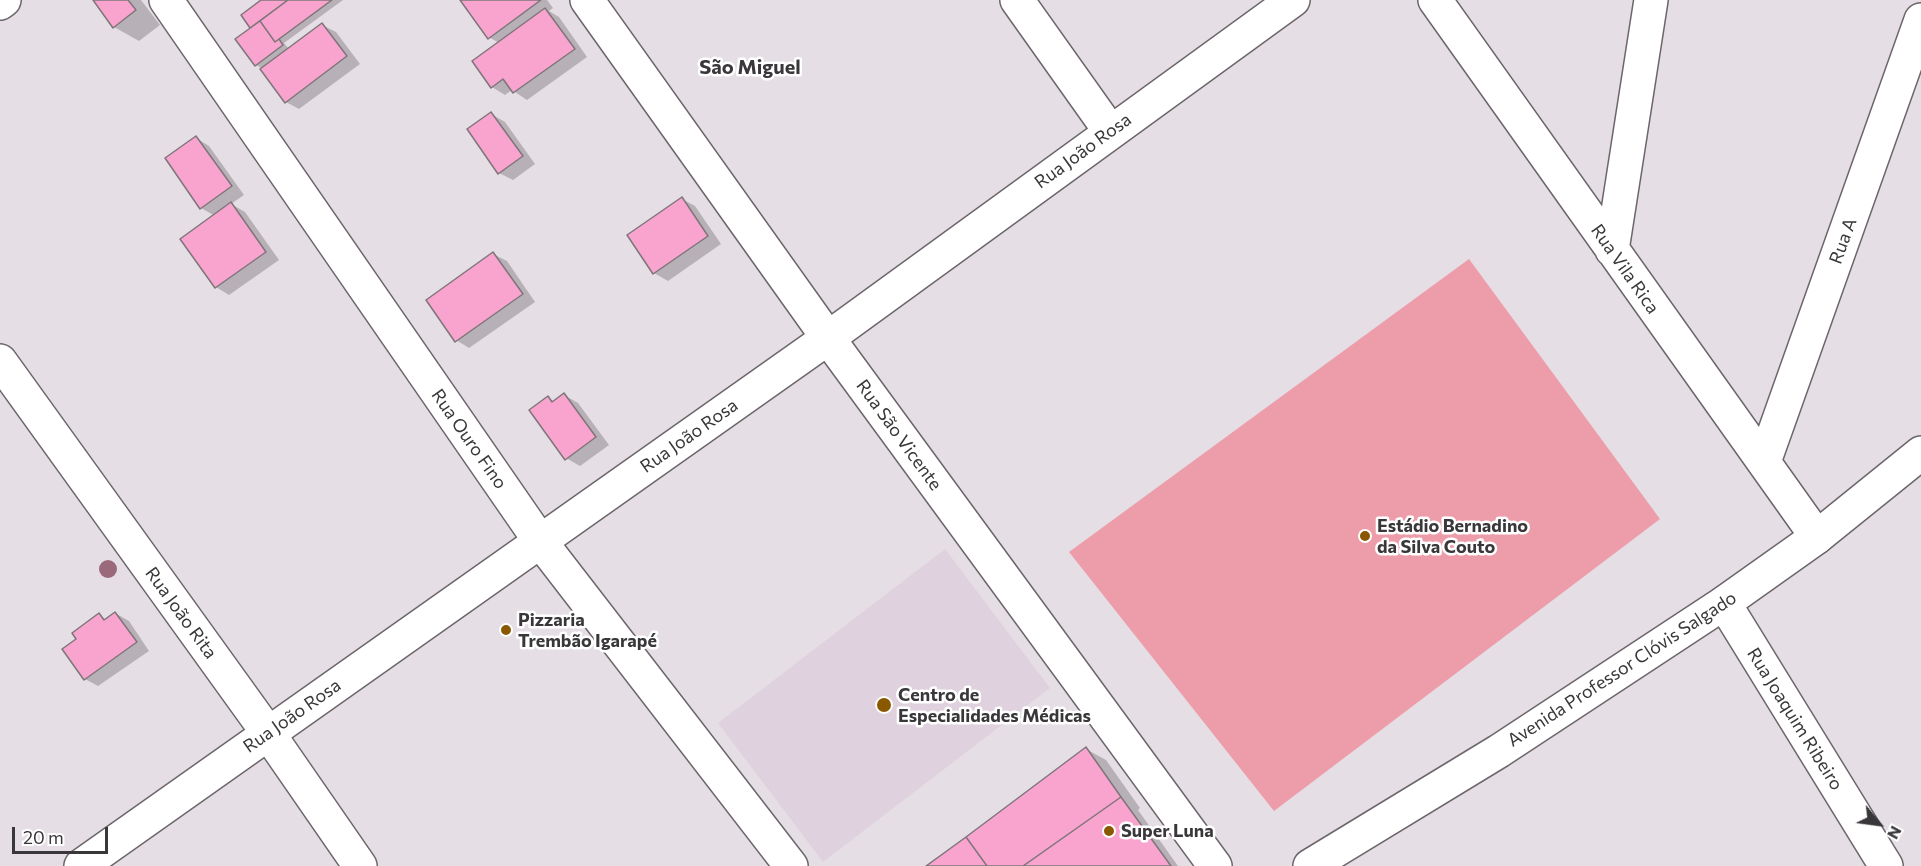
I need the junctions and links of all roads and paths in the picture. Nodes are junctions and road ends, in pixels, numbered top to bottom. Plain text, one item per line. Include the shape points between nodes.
1 (4, 0) edge
2 (166, 0) edge
3 (587, 0) edge
4 (1017, 0) edge
5 (1293, 0) edge
6 (1435, 0) edge
7 (1651, 0) edge
8 (0, 3) edge
9 (1921, 20) edge
10 (1110, 131) junction
11 (1612, 250) junction
12 (828, 339) junction
13 (0, 361) edge
14 (1921, 453) edge
15 (1764, 462) junction
16 (1817, 537) junction
17 (540, 541) junction
18 (1724, 603) junction
19 (268, 733) junction
20 (81, 866) edge
21 (360, 866) edge
22 (791, 866) edge
23 (1215, 866) edge
24 (1310, 866) edge
25 (1886, 866) edge

1 - 8 street
2 - 17 street, Rua Ouro Fino
3 - 12 street, Rua São Vicente
4 - 10 street
5 - 10 street, Rua João Rosa
6 - 11 street, Rua Vila Rica
7 - 11 street
9 - 15 street, Rua A
10 - 12 street, Rua João Rosa
11 - 15 street, Rua Vila Rica
12 - 17 street, Rua João Rosa
12 - 23 street, Rua São Vicente
13 - 19 street, Rua João Rita
14 - 16 street, Avenida Professor Clóvis Salgado
15 - 16 street, Rua Vila Rica
16 - 18 street, Avenida Professor Clóvis Salgado
17 - 19 street, Rua João Rosa
17 - 22 street, Rua Ouro Fino
18 - 24 street, Avenida Professor Clóvis Salgado via 1499,751
18 - 25 street, Rua Joaquim Ribeiro
19 - 20 street, Rua João Rosa
19 - 21 street, Rua João Rita

